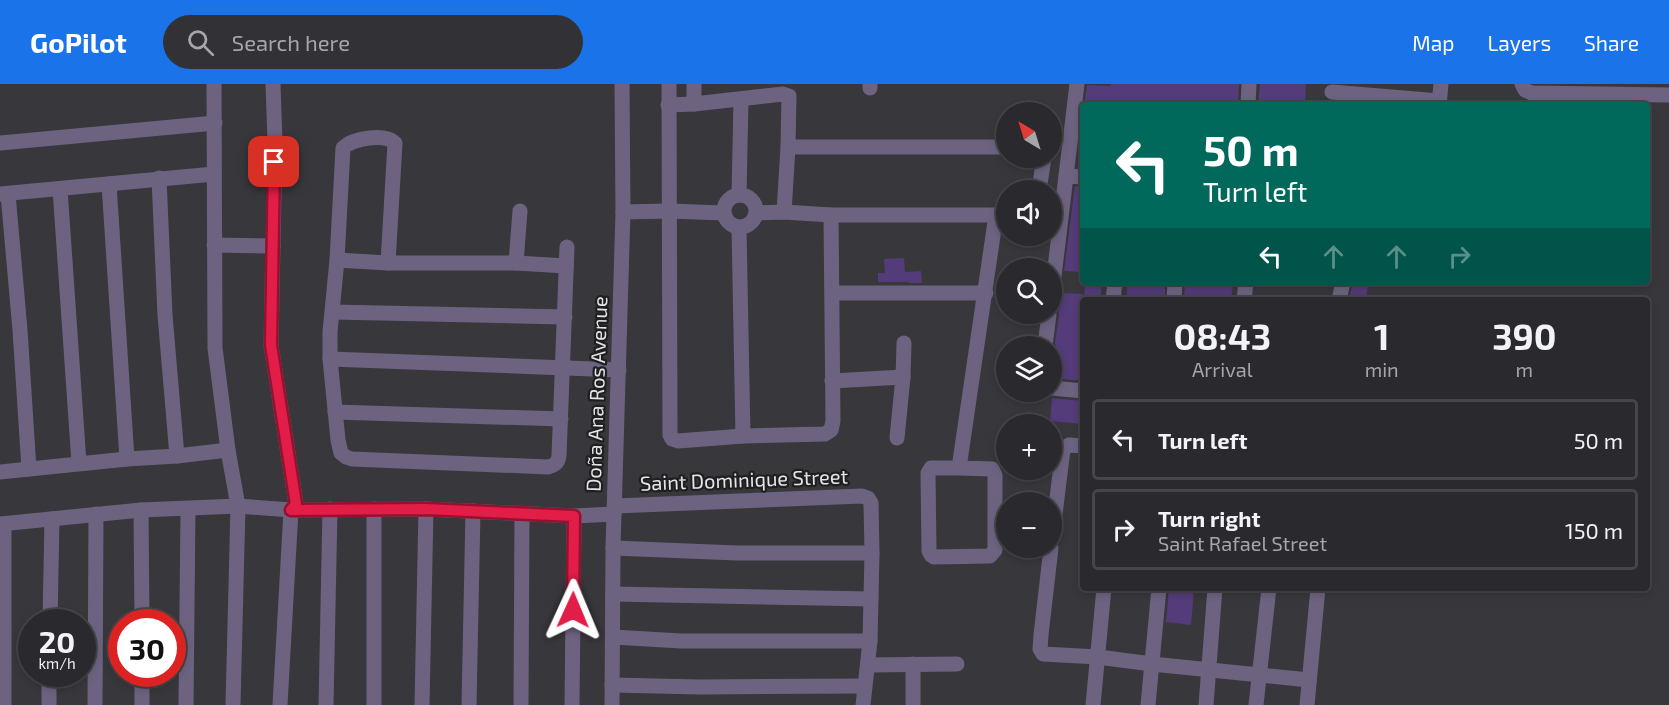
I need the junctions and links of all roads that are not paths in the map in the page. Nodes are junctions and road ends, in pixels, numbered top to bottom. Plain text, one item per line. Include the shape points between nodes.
1 (214, 84) edge
2 (273, 84) edge
3 (622, 84) edge
4 (669, 84) edge
5 (694, 84) edge
6 (1077, 84) edge
7 (1249, 84) edge
8 (1441, 84) edge
9 (1522, 84) edge
10 (1331, 94) edge
11 (1669, 95) edge
12 (741, 99) junction
13 (1248, 102) edge
14 (1427, 102) edge
15 (1439, 102) edge
16 (694, 104) junction
17 (668, 105) junction
18 (1079, 109) edge
19 (215, 123) junction
20 (0, 143) edge
21 (788, 147) junction
22 (996, 147) edge
23 (214, 174) junction
24 (1066, 176) junction
25 (1080, 177) edge
26 (159, 178) junction
27 (109, 184) junction
28 (60, 189) junction
29 (4, 194) edge
30 (739, 195) junction
31 (520, 211) dead end
32 (669, 211) junction
33 (623, 212) junction
34 (784, 212) junction
35 (724, 213) junction
36 (756, 213) junction
37 (831, 215) junction
38 (996, 215) edge
39 (739, 228) junction
40 (996, 241) edge
41 (214, 245) junction
42 (273, 246) junction
43 (567, 247) dead end
44 (1056, 258) edge
45 (337, 260) junction
46 (388, 263) junction
47 (516, 263) junction
48 (566, 266) junction
49 (832, 293) junction
50 (986, 293) junction
51 (333, 312) junction
52 (565, 317) junction
53 (904, 343) dead end
54 (330, 359) junction
55 (564, 369) junction
56 (619, 370) junction
57 (903, 376) junction
58 (832, 381) junction
59 (1062, 389) edge
60 (1080, 391) edge
61 (335, 412) junction
62 (561, 419) junction
63 (743, 436) junction
64 (897, 438) dead end
65 (1080, 446) edge
66 (228, 450) junction
67 (177, 456) junction
68 (127, 459) junction
69 (79, 464) junction
70 (959, 468) junction
71 (29, 470) junction
72 (0, 472) edge
73 (1058, 492) edge
74 (238, 506) junction
75 (188, 509) junction
76 (330, 509) junction
77 (426, 509) junction
78 (141, 510) junction
79 (291, 510) junction
80 (374, 510) junction
81 (615, 510) junction
82 (473, 511) junction
83 (96, 514) junction
84 (522, 514) junction
85 (574, 516) junction
86 (52, 519) junction
87 (2, 524) edge
88 (613, 548) junction
89 (872, 553) junction
90 (1049, 558) edge
91 (1104, 591) edge
92 (1159, 591) edge
93 (1215, 591) edge
94 (1269, 591) edge
95 (1318, 591) edge
96 (613, 594) junction
97 (871, 599) junction
98 (50, 609) edge
99 (142, 609) edge
100 (613, 637) junction
101 (870, 641) junction
102 (1098, 657) junction
103 (913, 664) junction
104 (957, 664) dead end
105 (1152, 664) junction
106 (868, 665) junction
107 (1209, 669) junction
108 (1259, 675) junction
109 (1309, 680) junction
110 (612, 684) junction
111 (864, 686) junction
112 (49, 687) edge
113 (142, 687) edge
114 (4, 705) edge
115 (49, 705) edge
116 (96, 705) edge
117 (142, 705) edge
118 (186, 705) edge
119 (233, 705) edge
120 (280, 705) edge
121 (326, 705) edge
122 (374, 705) edge
123 (422, 705) edge
124 (469, 705) edge
125 (521, 705) edge
126 (572, 705) edge
127 (612, 705) edge
128 (863, 705) edge
129 (913, 705) edge
130 (1093, 705) edge
131 (1148, 705) edge
132 (1206, 705) edge
133 (1256, 705) edge
134 (1307, 705) edge

1 - 19 street
2 - 42 street
3 - 33 street, Doña Ana Ros Avenue
4 - 17 street
5 - 16 street
6 - 18 street
7 - 13 street
8 - 15 street
9 - 11 street via 1524,90 1532,93
10 - 14 street
12 - 16 street
12 - 21 street via 789,96
12 - 30 street
16 - 17 street
17 - 32 street
18 - 24 street
19 - 20 street
19 - 23 street
21 - 22 street
21 - 34 street
23 - 26 street
23 - 41 street
24 - 25 street
24 - 44 street
26 - 27 street
26 - 67 street
27 - 28 street
27 - 68 street
28 - 29 street
28 - 69 street
29 - 71 street via 20,330
30 - 35 street via 725,204
30 - 36 street via 752,200
31 - 47 street
32 - 33 street
32 - 35 street
32 - 63 street via 670,437 678,441
33 - 56 street, Doña Ana Ros Avenue
34 - 36 street
34 - 37 street
35 - 39 street via 726,220
36 - 39 street via 753,221
37 - 38 street
37 - 49 street
39 - 63 street
40 - 50 street
41 - 42 street
41 - 66 street via 215,348
42 - 79 street via 271,345 296,504
43 - 48 street
45 - 46 street
45 - 46 street via 343,147 354,140 385,137 395,143
45 - 51 street
46 - 47 street
47 - 48 street
48 - 52 street
49 - 50 street
49 - 58 street
50 - 70 street
51 - 52 street
51 - 54 street
52 - 55 street
53 - 57 street
54 - 55 street
54 - 61 street
55 - 56 street
55 - 62 street
56 - 81 street, Doña Ana Ros Avenue
57 - 58 street
57 - 64 street
58 - 63 street via 833,421 829,432
59 - 60 street
61 - 62 street
61 - 62 street via 341,453 352,459 548,467 558,461
65 - 73 street via 1063,449
66 - 67 street
66 - 74 street
67 - 68 street
68 - 69 street
69 - 71 street
70 - 70 street via 994,471 995,550 990,556 934,557 929,550 928,472 932,468
71 - 72 street
74 - 75 street, Saint Dominique Street
74 - 79 street, Saint Dominique Street
74 - 119 street
75 - 78 street, Saint Dominique Street
75 - 118 street
76 - 79 street, Saint Dominique Street
76 - 80 street, Saint Dominique Street
76 - 121 street
77 - 80 street, Saint Dominique Street
77 - 82 street, Saint Dominique Street
77 - 123 street
78 - 83 street, Saint Dominique Street
78 - 99 street
79 - 120 street
80 - 122 street
81 - 85 street, Saint Dominique Street
81 - 88 street, Doña Ana Ros Avenue
81 - 89 street, Saint Dominique Street via 862,496 871,503
82 - 84 street, Saint Dominique Street
82 - 124 street
83 - 86 street, Saint Dominique Street
83 - 116 street
84 - 85 street, Saint Dominique Street
84 - 125 street
85 - 126 street
86 - 87 street, Saint Dominique Street
86 - 98 street
87 - 114 street
88 - 89 street
88 - 96 street, Doña Ana Ros Avenue
89 - 97 street
90 - 102 street via 1041,652
91 - 102 street
92 - 105 street
93 - 107 street
94 - 108 street
95 - 109 street
96 - 97 street
96 - 100 street, Doña Ana Ros Avenue
97 - 101 street
100 - 101 street
100 - 110 street, Doña Ana Ros Avenue
101 - 106 street
102 - 105 street
102 - 130 street
103 - 104 street
103 - 106 street
103 - 129 street
105 - 107 street
105 - 131 street
106 - 111 street
107 - 108 street
107 - 132 street
108 - 109 street
108 - 133 street
109 - 134 street
110 - 111 street
110 - 127 street, Doña Ana Ros Avenue
111 - 128 street
112 - 115 street
113 - 117 street

